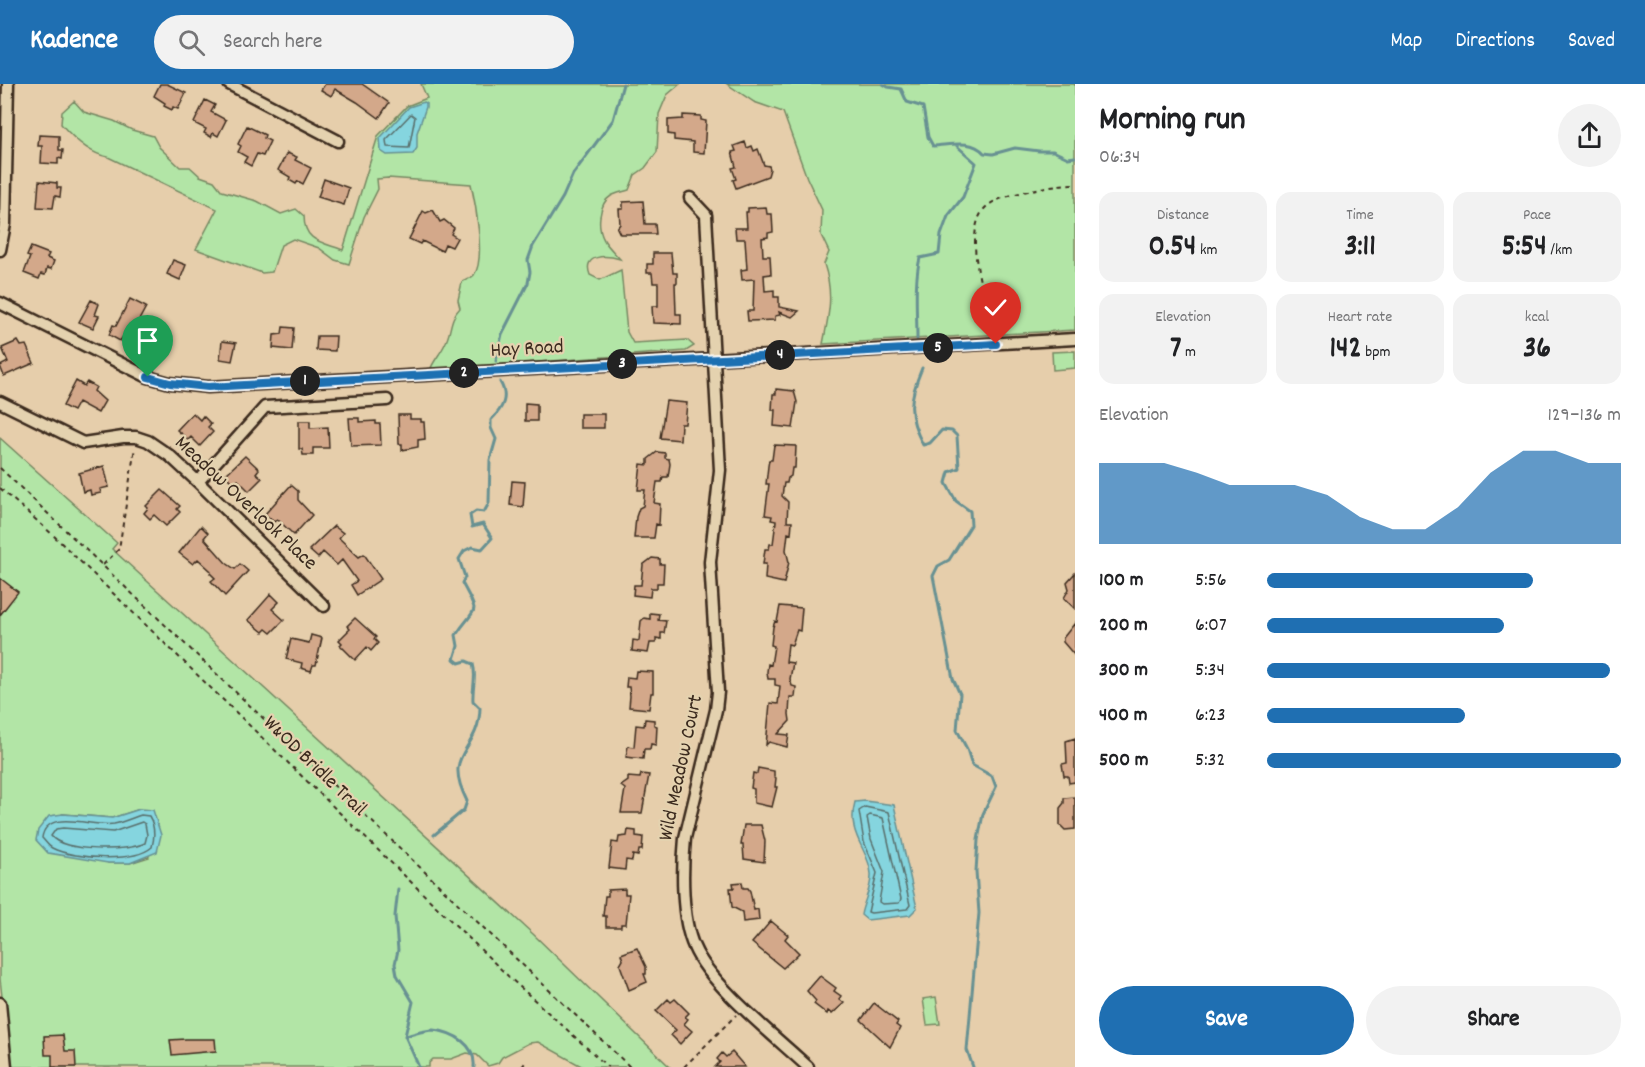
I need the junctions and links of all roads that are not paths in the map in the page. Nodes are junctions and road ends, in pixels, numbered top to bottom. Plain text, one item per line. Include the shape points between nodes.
1 (8, 84) edge
2 (229, 84) edge
3 (338, 141) dead end
4 (690, 198) dead end
5 (0, 250) edge
6 (0, 303) edge
7 (1075, 339) edge
8 (714, 359) junction
9 (387, 400) dead end
10 (0, 402) edge
11 (198, 482) junction
12 (324, 606) dead end
13 (0, 1003) edge
14 (6, 1067) edge
15 (808, 1067) edge

1 - 5 street via 5,224
2 - 3 street
4 - 8 street, Wild Meadow Court via 706,215
6 - 8 street, Hay Road via 148,377 190,386
7 - 8 street, Hay Road
8 - 15 street, Wild Meadow Court via 720,484 710,562 718,692 685,838 686,915 693,946 711,975
9 - 11 street via 265,407
10 - 11 street, Meadow Overlook Place via 83,443 136,437 148,441
11 - 12 street, Meadow Overlook Place
13 - 14 street

